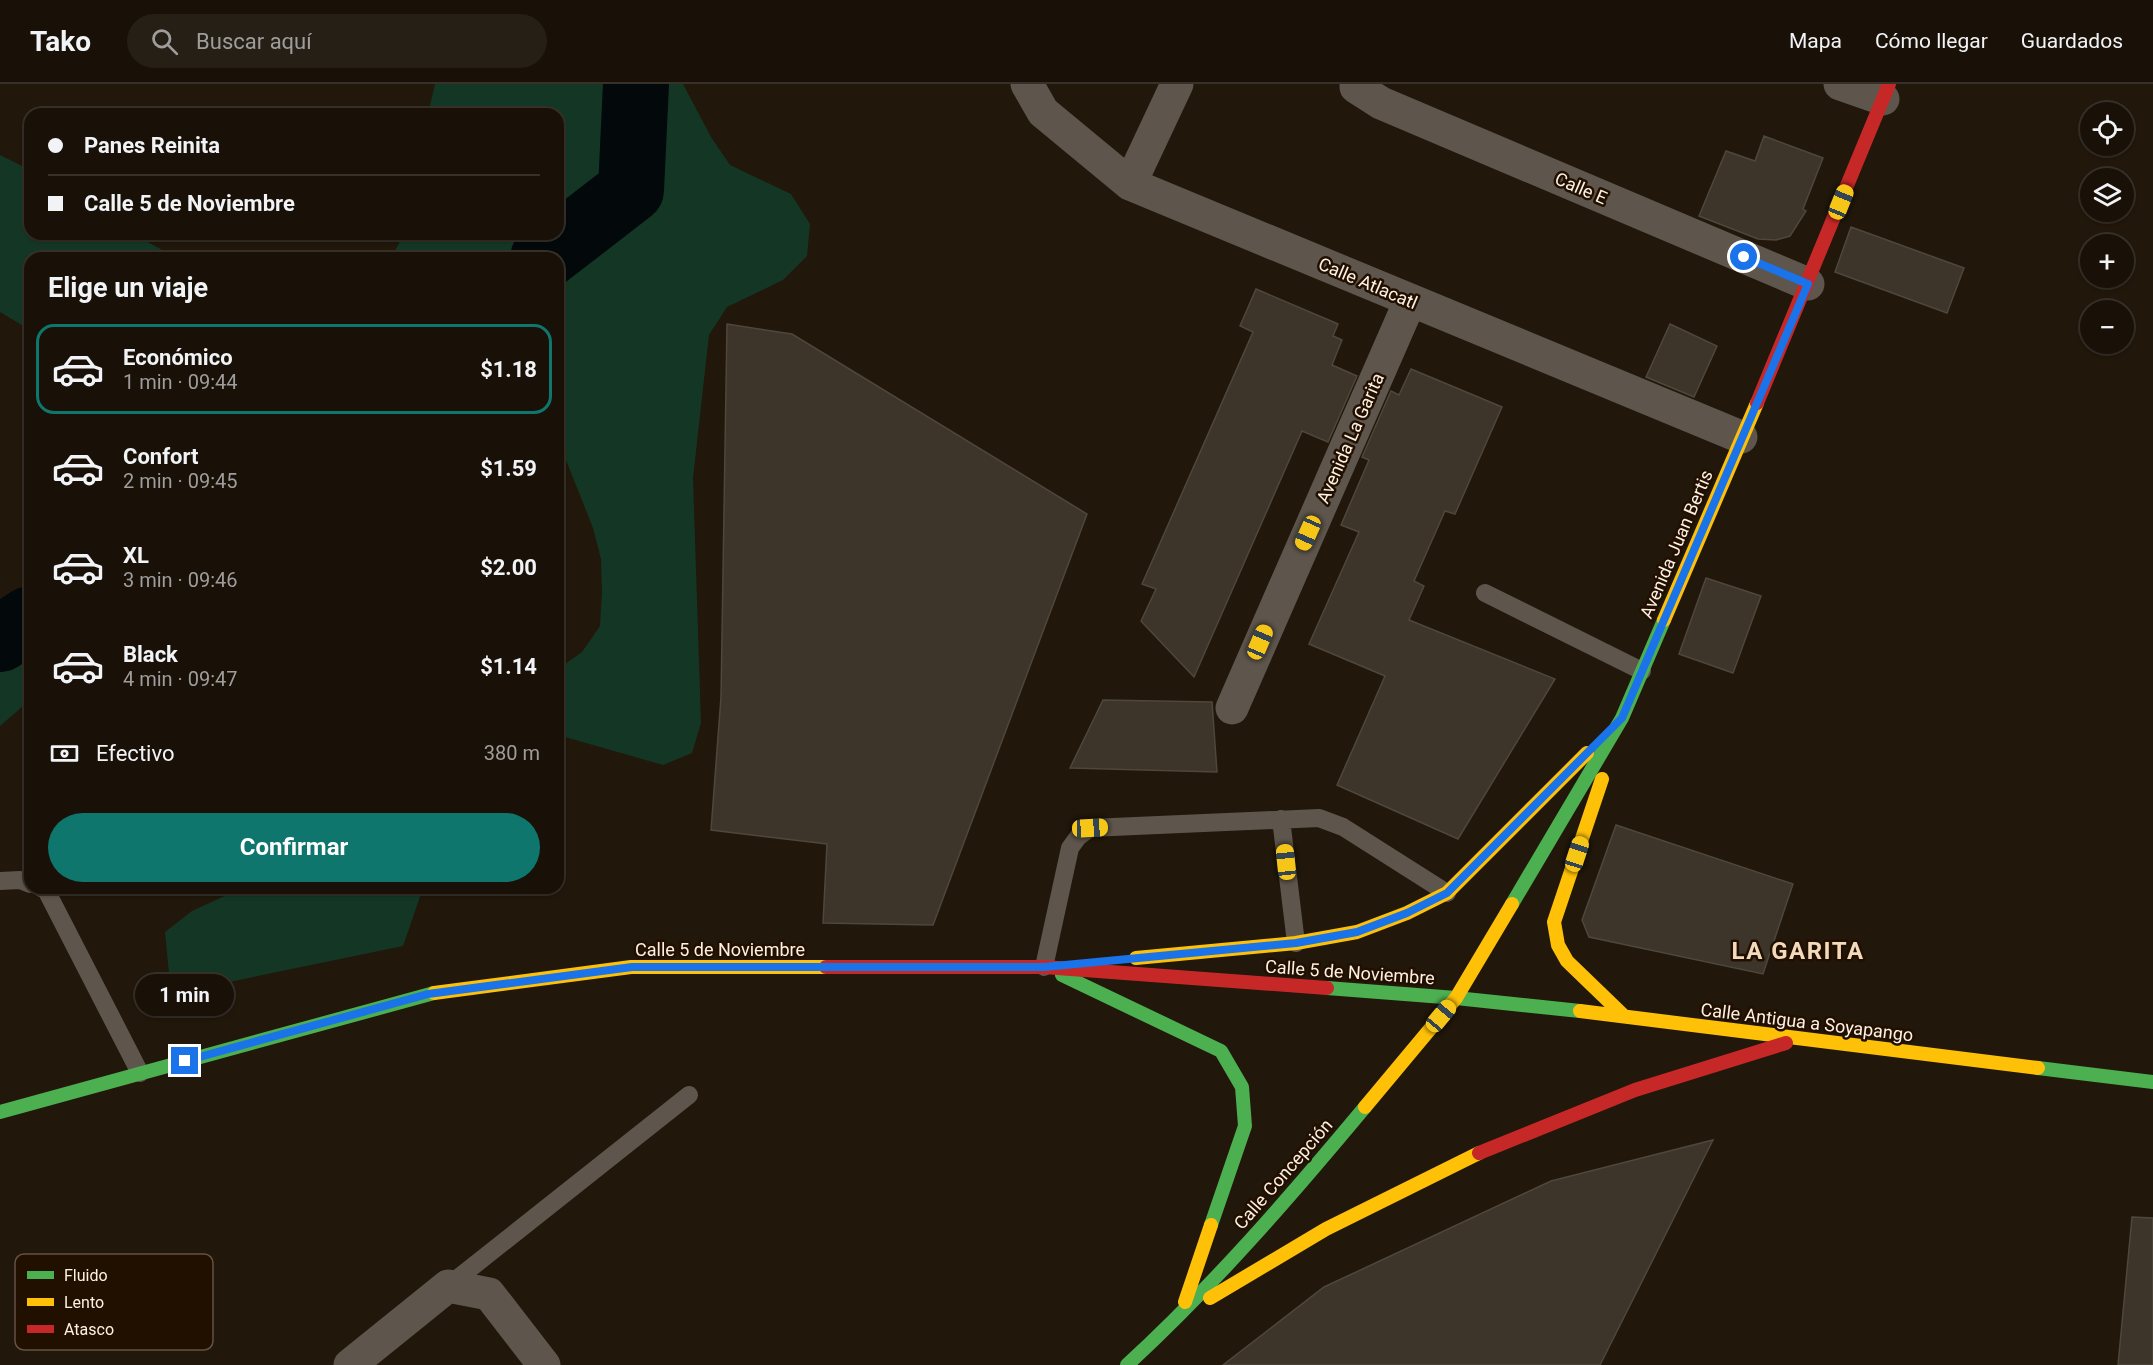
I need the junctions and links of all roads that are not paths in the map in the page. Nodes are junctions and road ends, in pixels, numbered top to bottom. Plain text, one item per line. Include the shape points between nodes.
1 (1026, 84) edge
2 (1177, 84) edge
3 (1840, 84) edge
4 (1356, 85) edge
5 (1886, 92) edge
6 (1130, 184) junction
7 (1808, 284) junction
8 (1410, 301) junction
9 (1740, 437) junction
10 (1485, 593) dead end
11 (1642, 671) junction
12 (1232, 708) dead end
13 (1622, 718) junction
14 (1281, 819) junction
15 (0, 881) edge
16 (24, 882) edge
17 (1447, 893) junction
18 (48, 894) edge
19 (1296, 943) junction
20 (1044, 967) junction
21 (1456, 998) junction
22 (1624, 1016) junction
23 (1796, 1040) junction
24 (140, 1073) junction
25 (2153, 1082) edge
26 (689, 1095) dead end
27 (0, 1112) edge
28 (448, 1286) junction
29 (1180, 1316) junction
30 (350, 1365) edge
31 (544, 1365) edge
32 (1127, 1365) edge

1 - 6 street, Calle Atlacatl via 1043,112
2 - 6 street
3 - 5 street
4 - 7 street, Calle E via 1381,103
5 - 7 main road, Avenida Juan Bertis
6 - 8 street, Calle Atlacatl
7 - 9 main road, Avenida Juan Bertis
8 - 9 street, Calle Atlacatl
8 - 12 street, Avenida La Garita
9 - 11 main road, Avenida Juan Bertis
10 - 11 lane
11 - 13 main road, Avenida Juan Bertis
13 - 17 main road
13 - 21 main road, Avenida Juan Bertis
13 - 22 main road via 1554,922 1558,945 1567,961
14 - 17 lane via 1319,818 1343,827
14 - 19 lane
14 - 20 lane via 1090,828 1070,848
15 - 16 lane
17 - 19 main road via 1357,932
18 - 24 lane
19 - 20 main road
20 - 21 main road, Calle 5 de Noviembre
20 - 24 main road, Calle 5 de Noviembre via 632,967 428,994
20 - 29 main road via 1221,1051 1242,1087 1245,1126
21 - 22 main road, Calle Antigua a Soyapango
21 - 29 main road, Calle Concepción via 1323,1158
22 - 23 main road, Calle Antigua a Soyapango
23 - 25 main road, Calle Antigua a Soyapango
23 - 29 main road via 1635,1090 1477,1154 1326,1229
24 - 27 main road, Calle 5 de Noviembre
26 - 28 lane
28 - 30 street
28 - 31 street via 489,1294
29 - 32 main road, Calle Concepción

